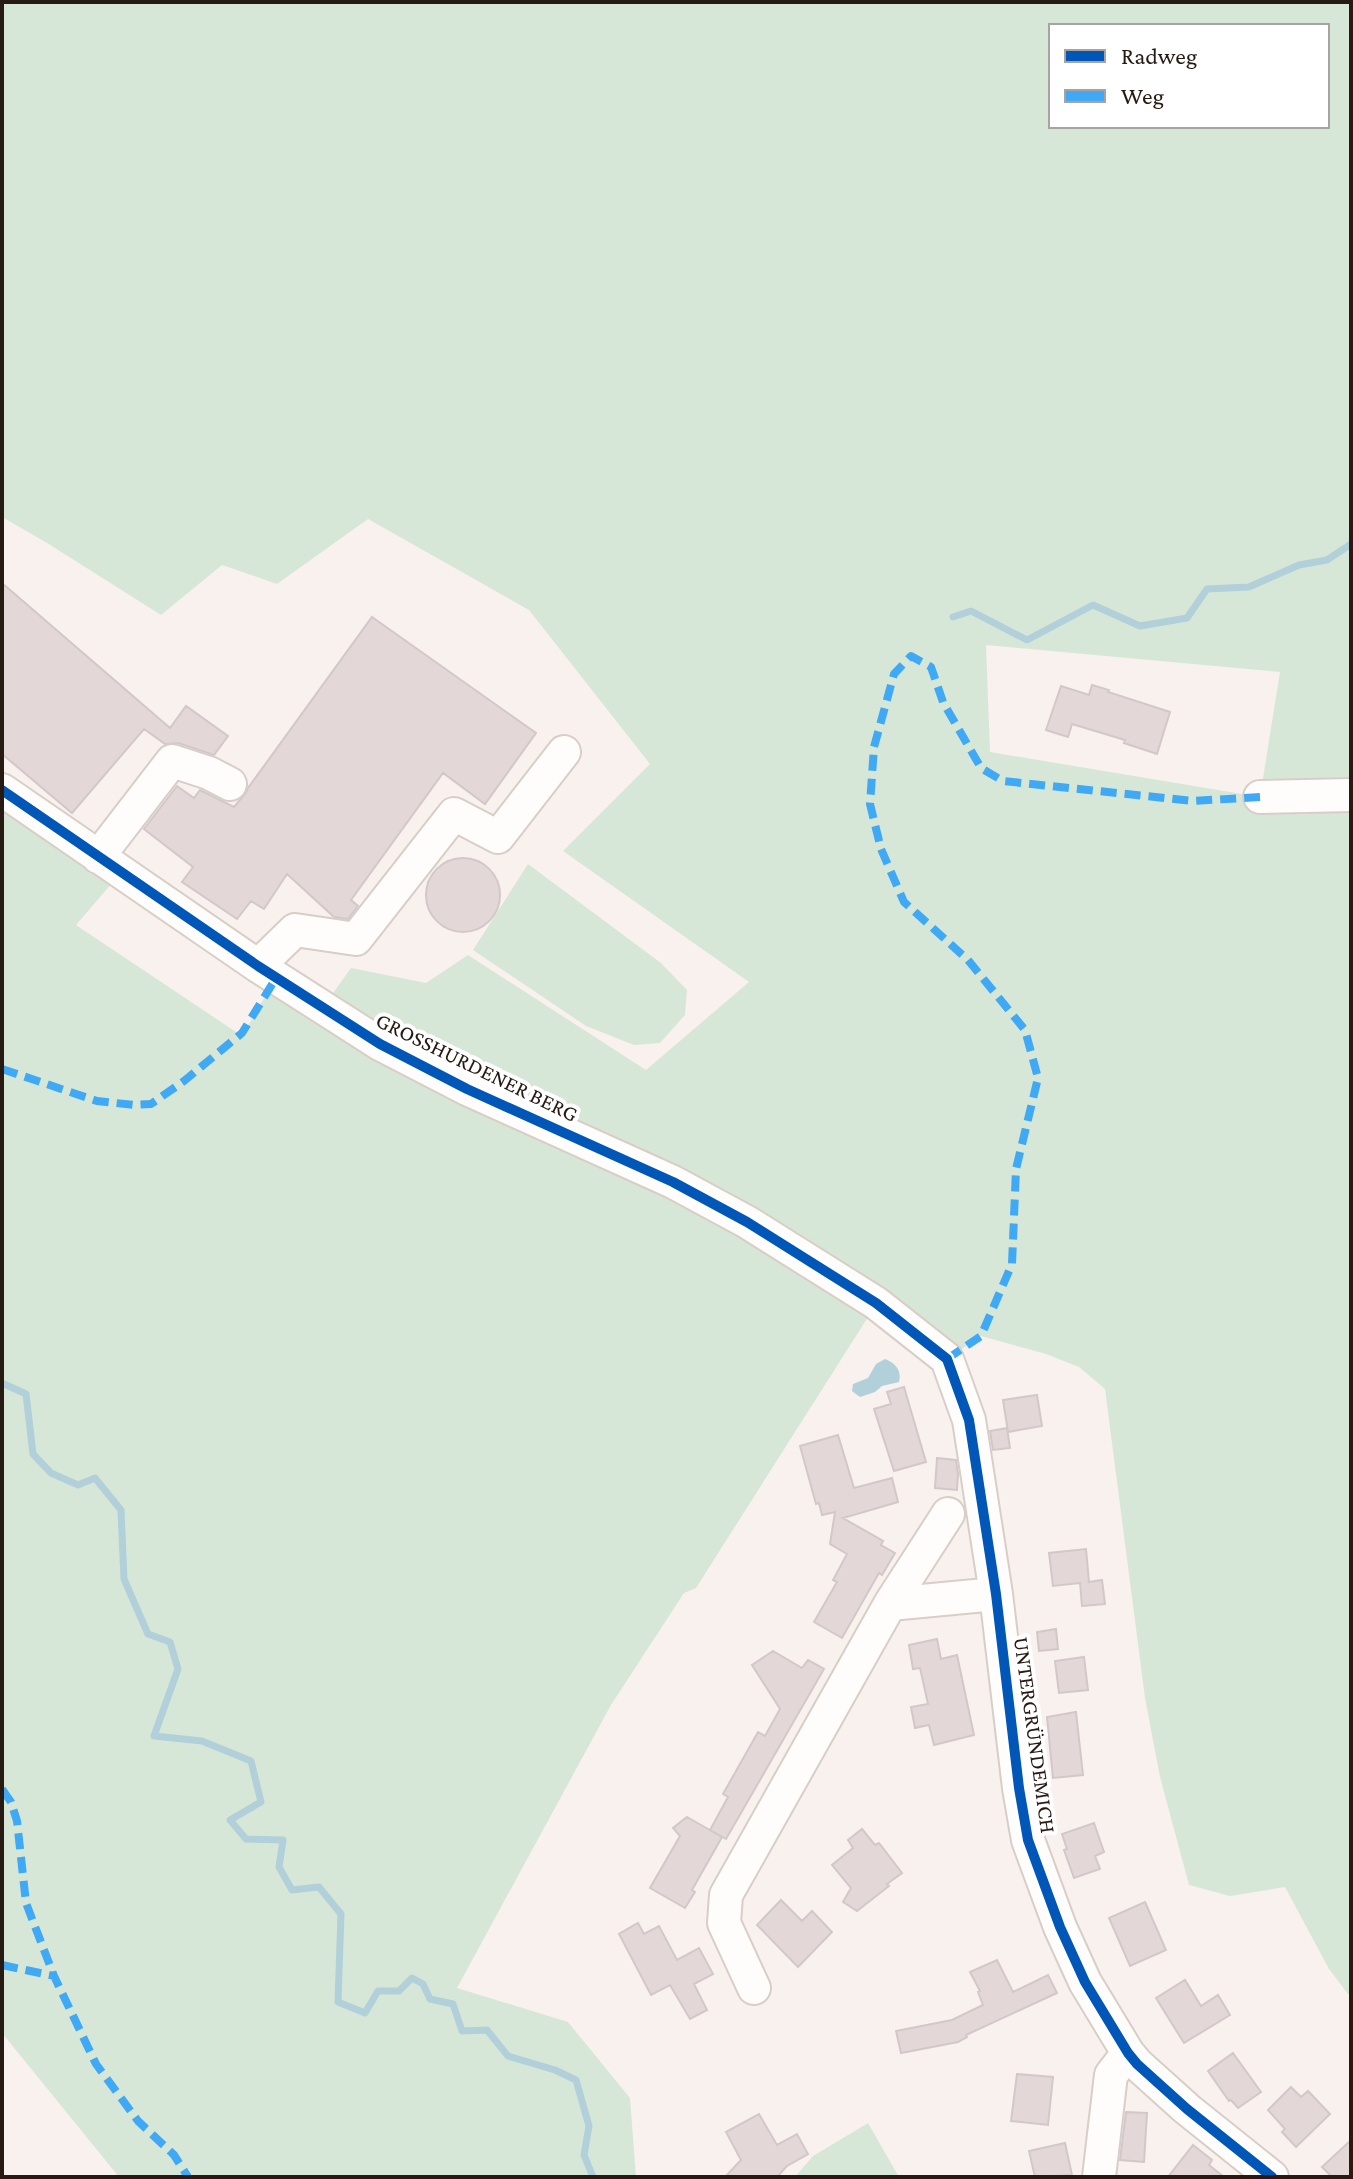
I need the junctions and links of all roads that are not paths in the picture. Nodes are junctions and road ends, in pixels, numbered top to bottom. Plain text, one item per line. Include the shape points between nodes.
1 (564, 752) dead end
2 (230, 784) dead end
3 (2, 790) edge
4 (1351, 795) edge
5 (1260, 797) dead end
6 (98, 857) junction
7 (258, 966) junction
8 (947, 1359) joint
9 (948, 1514) dead end
10 (996, 1594) junction
11 (890, 1604) junction
12 (754, 1988) dead end
13 (1128, 2053) junction
14 (1099, 2177) edge
15 (1272, 2177) edge

1 - 7 street via 498,837 454,814 356,939 295,930
2 - 6 street via 172,761
3 - 6 street, GROSSHURDENER BERG
4 - 5 street
6 - 7 street, GROSSHURDENER BERG
7 - 8 street, GROSSHURDENER BERG via 380,1044 747,1222 876,1303
8 - 10 street, UNTERGRÜNDEMICH via 969,1420
9 - 11 street
10 - 11 street
10 - 13 street, UNTERGRÜNDEMICH via 1028,1840 1085,1982
11 - 12 street via 726,1895 724,1923
13 - 14 street via 1111,2075
13 - 15 street, UNTERGRÜNDEMICH

